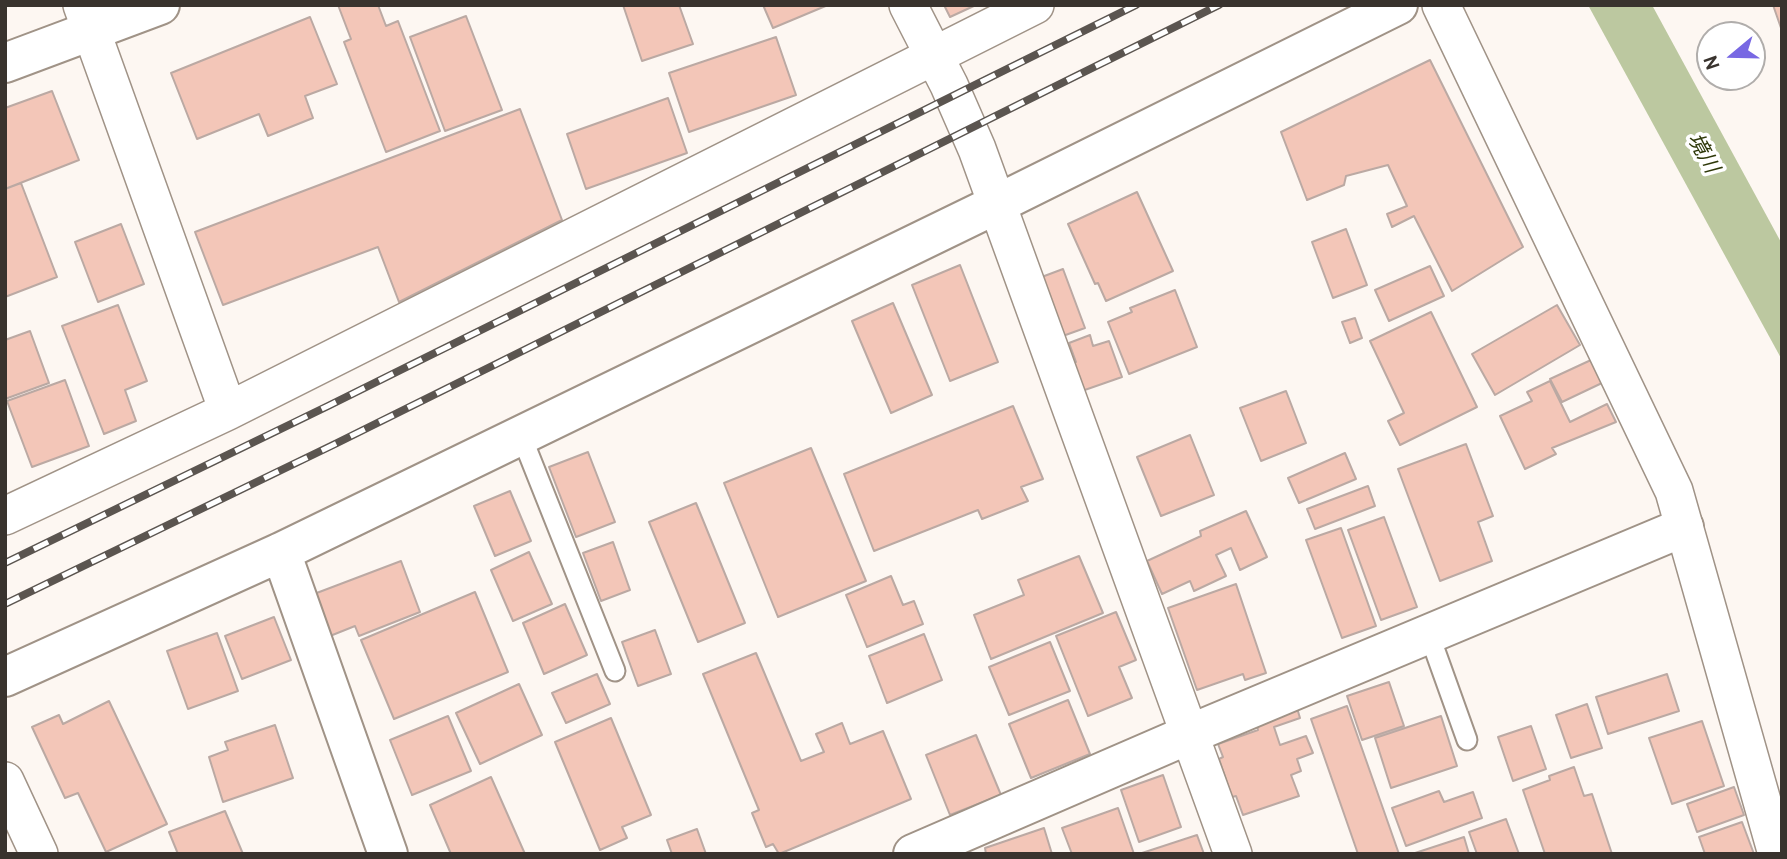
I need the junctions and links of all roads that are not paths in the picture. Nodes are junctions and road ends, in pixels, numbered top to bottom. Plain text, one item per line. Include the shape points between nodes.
1 (160, 5) edge
2 (908, 5) edge
3 (1035, 5) edge
4 (1398, 5) edge
5 (1441, 5) edge
6 (86, 18) edge
7 (932, 57) junction
8 (5, 63) edge
9 (997, 204) junction
10 (228, 411) junction
11 (521, 435) junction
12 (5, 516) edge
13 (1684, 527) junction
14 (281, 552) junction
15 (1429, 634) junction
16 (615, 670) dead end
17 (5, 677) edge
18 (1190, 734) junction
19 (1467, 740) dead end
20 (5, 781) edge
21 (38, 854) edge
22 (388, 854) edge
23 (913, 854) edge
24 (1233, 854) edge
25 (1777, 854) edge

1 - 6 street
2 - 7 street
3 - 7 street
4 - 9 street
5 - 13 street via 1674,491
6 - 8 street
6 - 10 street
7 - 9 street via 949,85
7 - 10 street
9 - 11 street
9 - 18 street
10 - 12 street
11 - 14 street
11 - 16 lane
13 - 15 street
13 - 25 street
14 - 17 street
14 - 22 street
15 - 18 street
15 - 19 lane
18 - 23 street
18 - 24 street
20 - 21 street

